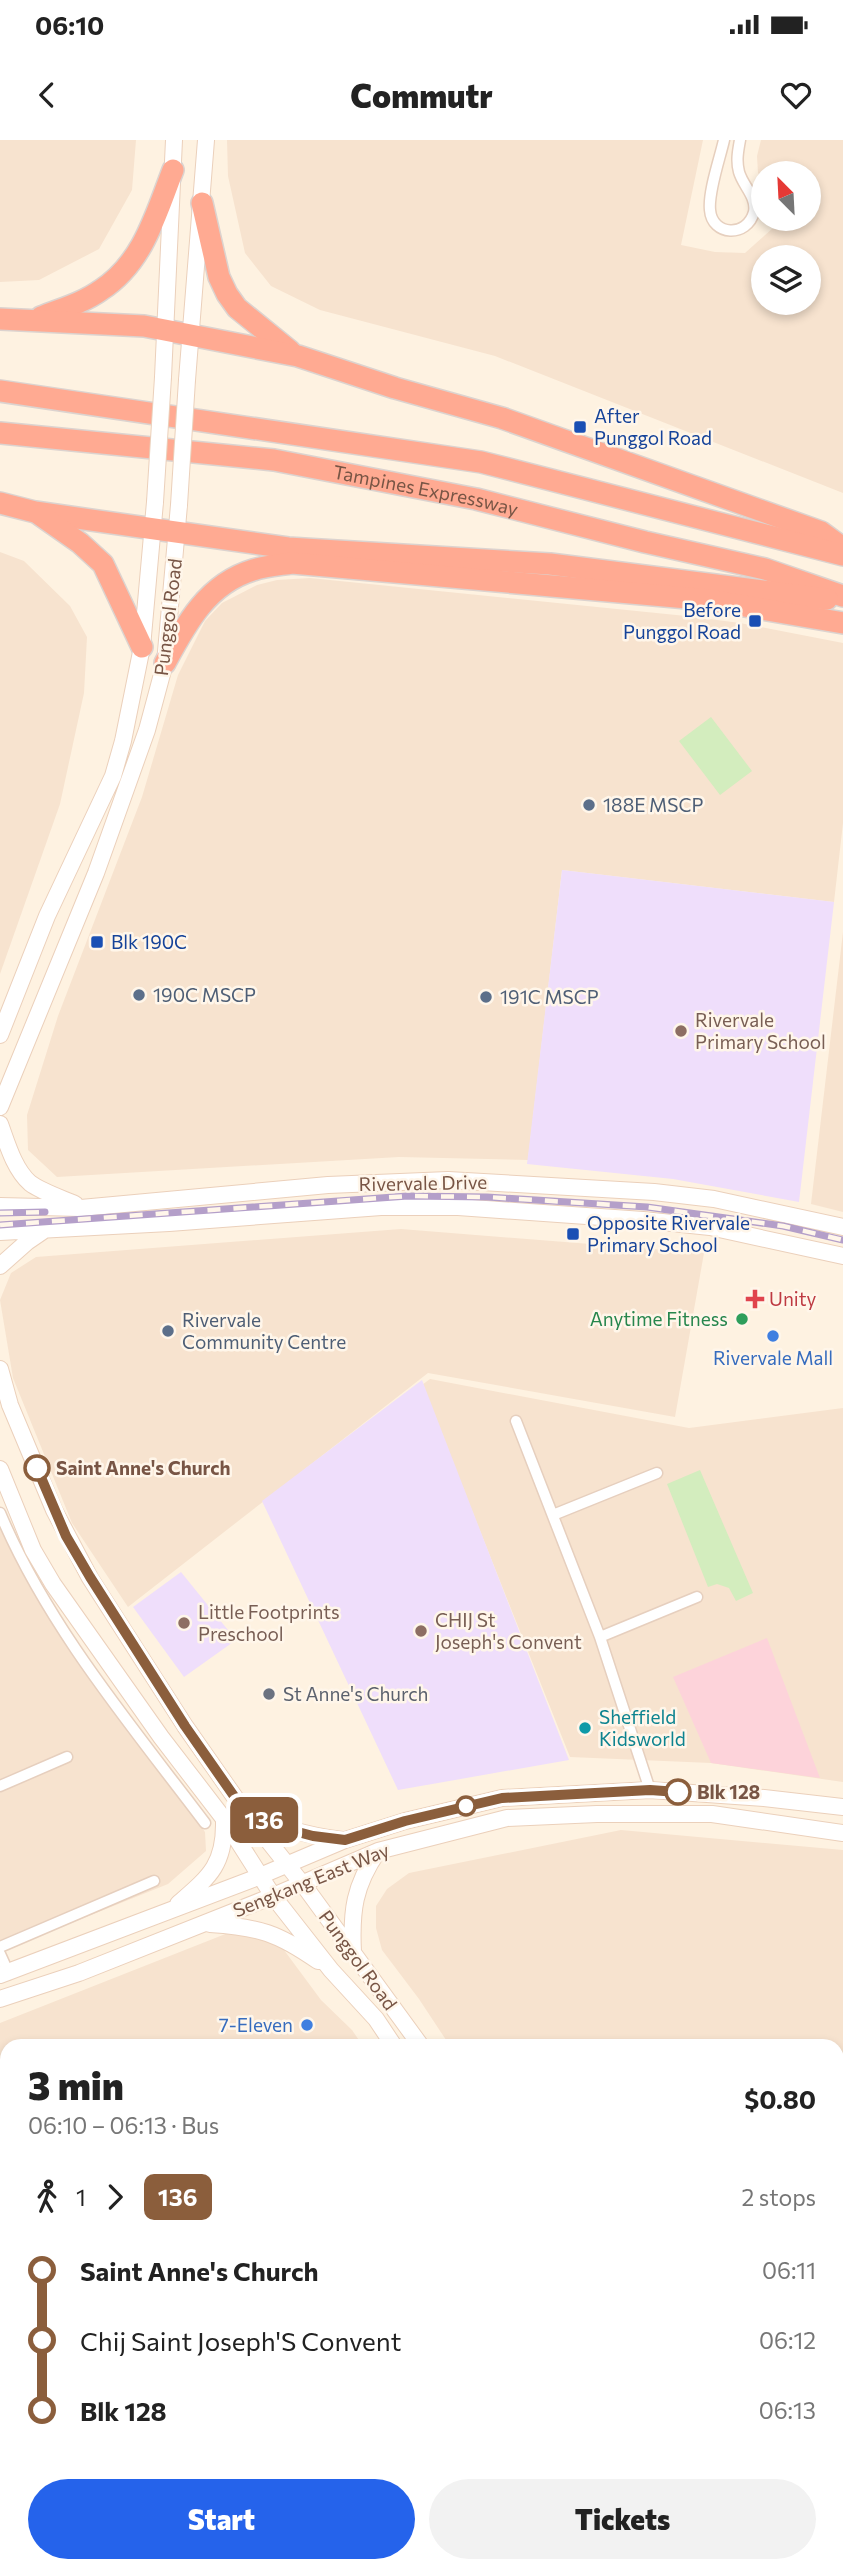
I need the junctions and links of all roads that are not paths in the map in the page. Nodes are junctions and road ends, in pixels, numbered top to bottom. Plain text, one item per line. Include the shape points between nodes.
1 (174, 140) edge
2 (206, 140) edge
3 (724, 140) edge
4 (740, 140) edge
5 (173, 170) junction
6 (202, 203) junction
7 (0, 319) edge
8 (32, 320) junction
9 (165, 330) junction
10 (190, 334) junction
11 (298, 356) junction
12 (0, 391) edge
13 (0, 433) edge
14 (0, 503) edge
15 (35, 512) junction
16 (153, 528) junction
17 (177, 531) junction
18 (843, 548) edge
19 (395, 555) junction
20 (843, 555) edge
21 (443, 556) junction
22 (354, 568) junction
23 (524, 584) junction
24 (843, 598) edge
25 (843, 623) edge
26 (142, 647) junction
27 (165, 663) junction
28 (0, 1035) edge
29 (0, 1107) edge
30 (0, 1124) edge
31 (0, 1206) edge
32 (81, 1208) junction
33 (843, 1227) edge
34 (48, 1228) junction
35 (0, 1232) edge
36 (843, 1256) edge
37 (0, 1266) edge
38 (0, 1369) edge
39 (516, 1421) dead end
40 (0, 1469) edge
41 (657, 1473) dead end
42 (0, 1513) edge
43 (553, 1515) junction
44 (26, 1553) junction
45 (697, 1597) dead end
46 (600, 1637) junction
47 (121, 1680) junction
48 (106, 1691) junction
49 (67, 1757) dead end
50 (193, 1779) junction
51 (0, 1786) edge
52 (179, 1788) junction
53 (650, 1790) junction
54 (843, 1807) edge
55 (243, 1809) junction
56 (223, 1819) junction
57 (205, 1823) dead end
58 (843, 1833) edge
59 (345, 1840) junction
60 (378, 1851) junction
61 (286, 1865) junction
62 (261, 1876) junction
63 (154, 1881) dead end
64 (302, 1884) junction
65 (273, 1896) junction
66 (171, 1910) junction
67 (204, 1923) junction
68 (0, 1947) edge
69 (353, 1952) junction
70 (0, 1954) edge
71 (331, 1970) junction
72 (4, 1974) edge
73 (0, 1999) edge
74 (389, 2039) edge
75 (416, 2039) edge

1 - 5 main road, Punggol Road
2 - 6 main road, Punggol Road
3 - 4 street via 709,211 715,224 727,231 744,227 754,208 738,172
5 - 8 highway via 142,248 128,267 86,299
5 - 9 main road, Punggol Road
6 - 10 main road, Punggol Road
6 - 11 highway via 227,294 248,317
7 - 8 highway
8 - 9 highway
9 - 10 highway
9 - 16 main road, Punggol Road, bridge
10 - 11 highway
10 - 17 main road, Punggol Road, bridge
11 - 18 highway via 502,418 821,532
12 - 20 highway, Tampines Expressway via 481,462
13 - 24 highway, Tampines Expressway via 274,460 449,494 765,569
14 - 15 highway
15 - 16 highway
15 - 26 highway via 80,542 103,564
16 - 17 highway
16 - 26 main road, Punggol Road
17 - 19 highway via 288,548
17 - 27 main road, Punggol Road
19 - 21 highway
19 - 22 highway
21 - 23 highway
21 - 24 highway
22 - 23 highway
22 - 27 highway via 292,563 254,569 229,580 207,597 186,624
23 - 25 highway via 710,600
26 - 28 main road, Punggol Road via 113,776 47,916
27 - 29 main road, Punggol Road via 147,730 96,873
30 - 32 main road via 13,1157 31,1183
31 - 32 main road, Rivervale Drive
32 - 33 main road, Rivervale Drive via 328,1185 448,1180 714,1199
34 - 35 main road, Rivervale Drive
34 - 36 main road, Rivervale Drive via 381,1207 458,1207 710,1227
34 - 37 main road
38 - 55 main road, Punggol Road via 10,1405 66,1536
39 - 43 street
40 - 44 main road, Punggol Road
41 - 43 street
42 - 44 street
43 - 46 street
44 - 47 main road, Punggol Road
44 - 48 street
45 - 46 street
46 - 53 street
47 - 48 street
47 - 50 main road, Punggol Road
48 - 52 street
49 - 51 street
50 - 52 street
50 - 56 main road, Punggol Road
52 - 57 street
53 - 54 main road, Sengkang East Way
53 - 59 main road, Sengkang East Way via 502,1798
55 - 59 main road via 279,1827
55 - 61 main road, Punggol Road
56 - 62 main road, Punggol Road
56 - 66 main road via 219,1861
58 - 60 main road, Sengkang East Way via 712,1814 597,1814 507,1818
59 - 61 main road, Sengkang East Way
60 - 64 main road, Sengkang East Way
60 - 69 main road via 363,1872 356,1894 351,1915
61 - 62 main road, Sengkang East Way
61 - 64 main road, Punggol Road
62 - 65 main road, Punggol Road
62 - 66 main road, Sengkang East Way
63 - 68 street
64 - 65 main road, Sengkang East Way
64 - 69 main road, Punggol Road
65 - 67 main road, Sengkang East Way
65 - 71 main road, Punggol Road
66 - 72 main road, Sengkang East Way
67 - 71 main road via 272,1933
67 - 73 main road, Sengkang East Way
69 - 75 main road, Punggol Road
70 - 72 street
71 - 74 main road, Punggol Road

